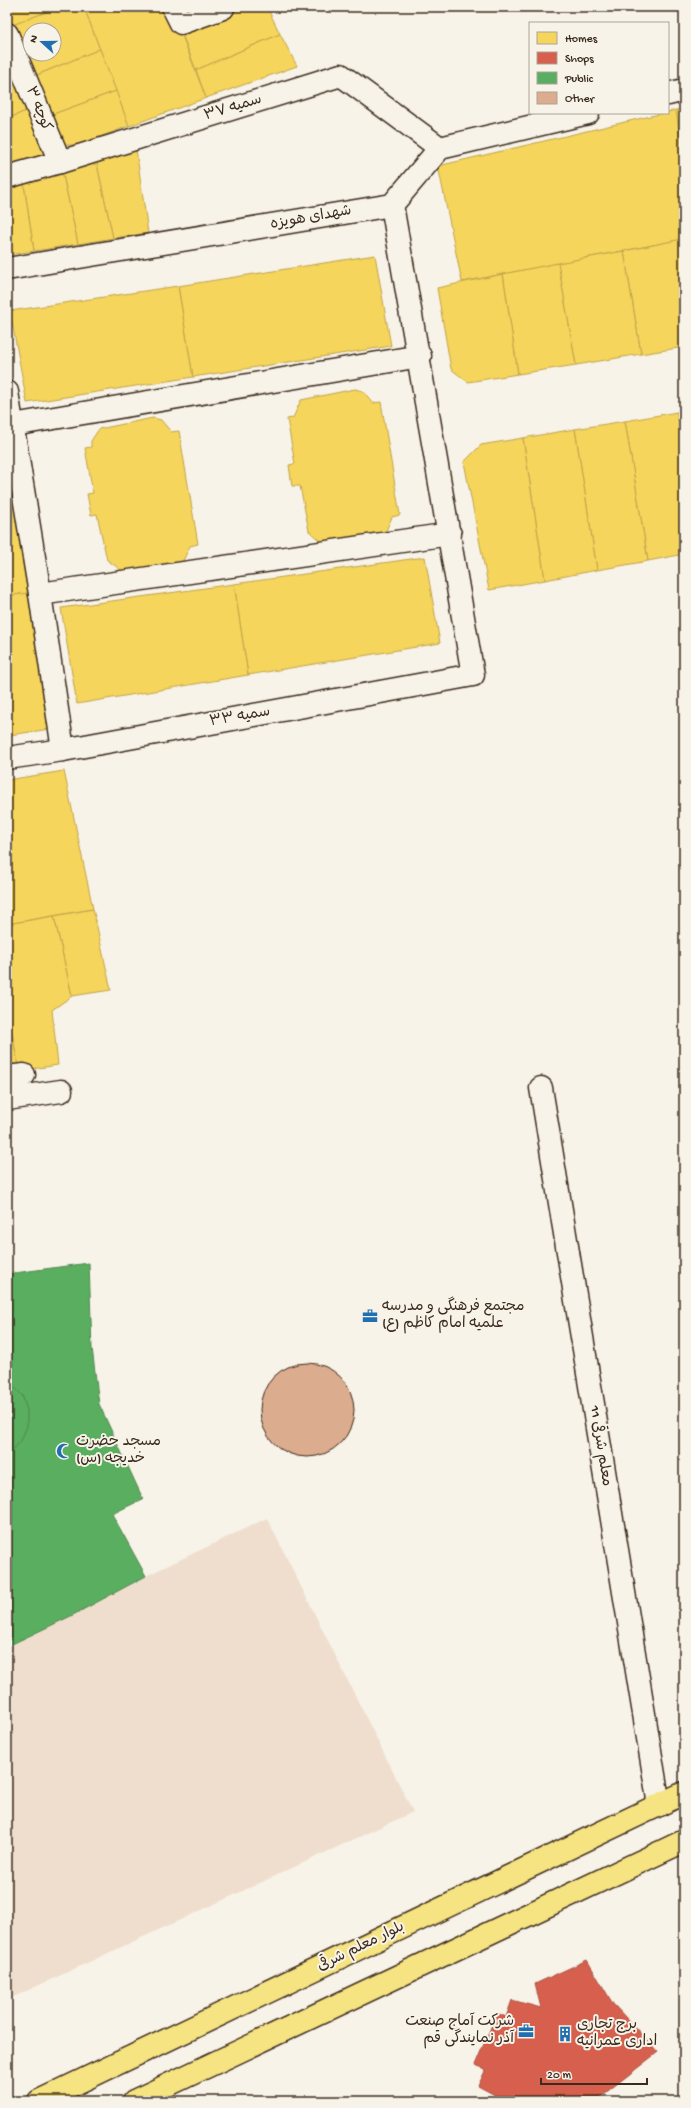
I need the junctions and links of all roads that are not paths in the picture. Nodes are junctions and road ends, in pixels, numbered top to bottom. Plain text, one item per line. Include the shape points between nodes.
1 (173, 7) edge
2 (223, 8) edge
3 (7, 34) edge
4 (684, 90) edge
5 (669, 94) edge
6 (584, 114) edge
7 (440, 148) junction
8 (60, 162) junction
9 (7, 177) edge
10 (392, 205) junction
11 (7, 269) edge
12 (420, 356) junction
13 (7, 392) edge
14 (10, 425) edge
15 (450, 534) junction
16 (40, 594) junction
17 (63, 750) junction
18 (7, 758) edge
19 (541, 1088) dead end
20 (61, 1091) dead end
21 (7, 1099) edge
22 (684, 1793) edge
23 (660, 1805) junction
24 (684, 1841) edge
25 (39, 2101) edge
26 (134, 2101) edge

1 - 2 street via 181,23
3 - 8 street, کوچه ۳
4 - 5 street
6 - 7 street
7 - 8 street, سمیه ۳۷ via 341,75
7 - 10 street
8 - 9 street, سمیه ۳۷
10 - 11 street, شهدای هویزه
10 - 12 street
12 - 14 street
12 - 15 street
13 - 14 street
14 - 16 street
15 - 16 street
15 - 17 street, سمیه ۳۳ via 473,675
16 - 17 street
17 - 18 street, سمیه ۳۳
19 - 23 street, معلم شرقی 11
20 - 21 street
22 - 23 main road, بلوار معلم شرقی
23 - 25 main road, بلوار معلم شرقی
24 - 26 main road

